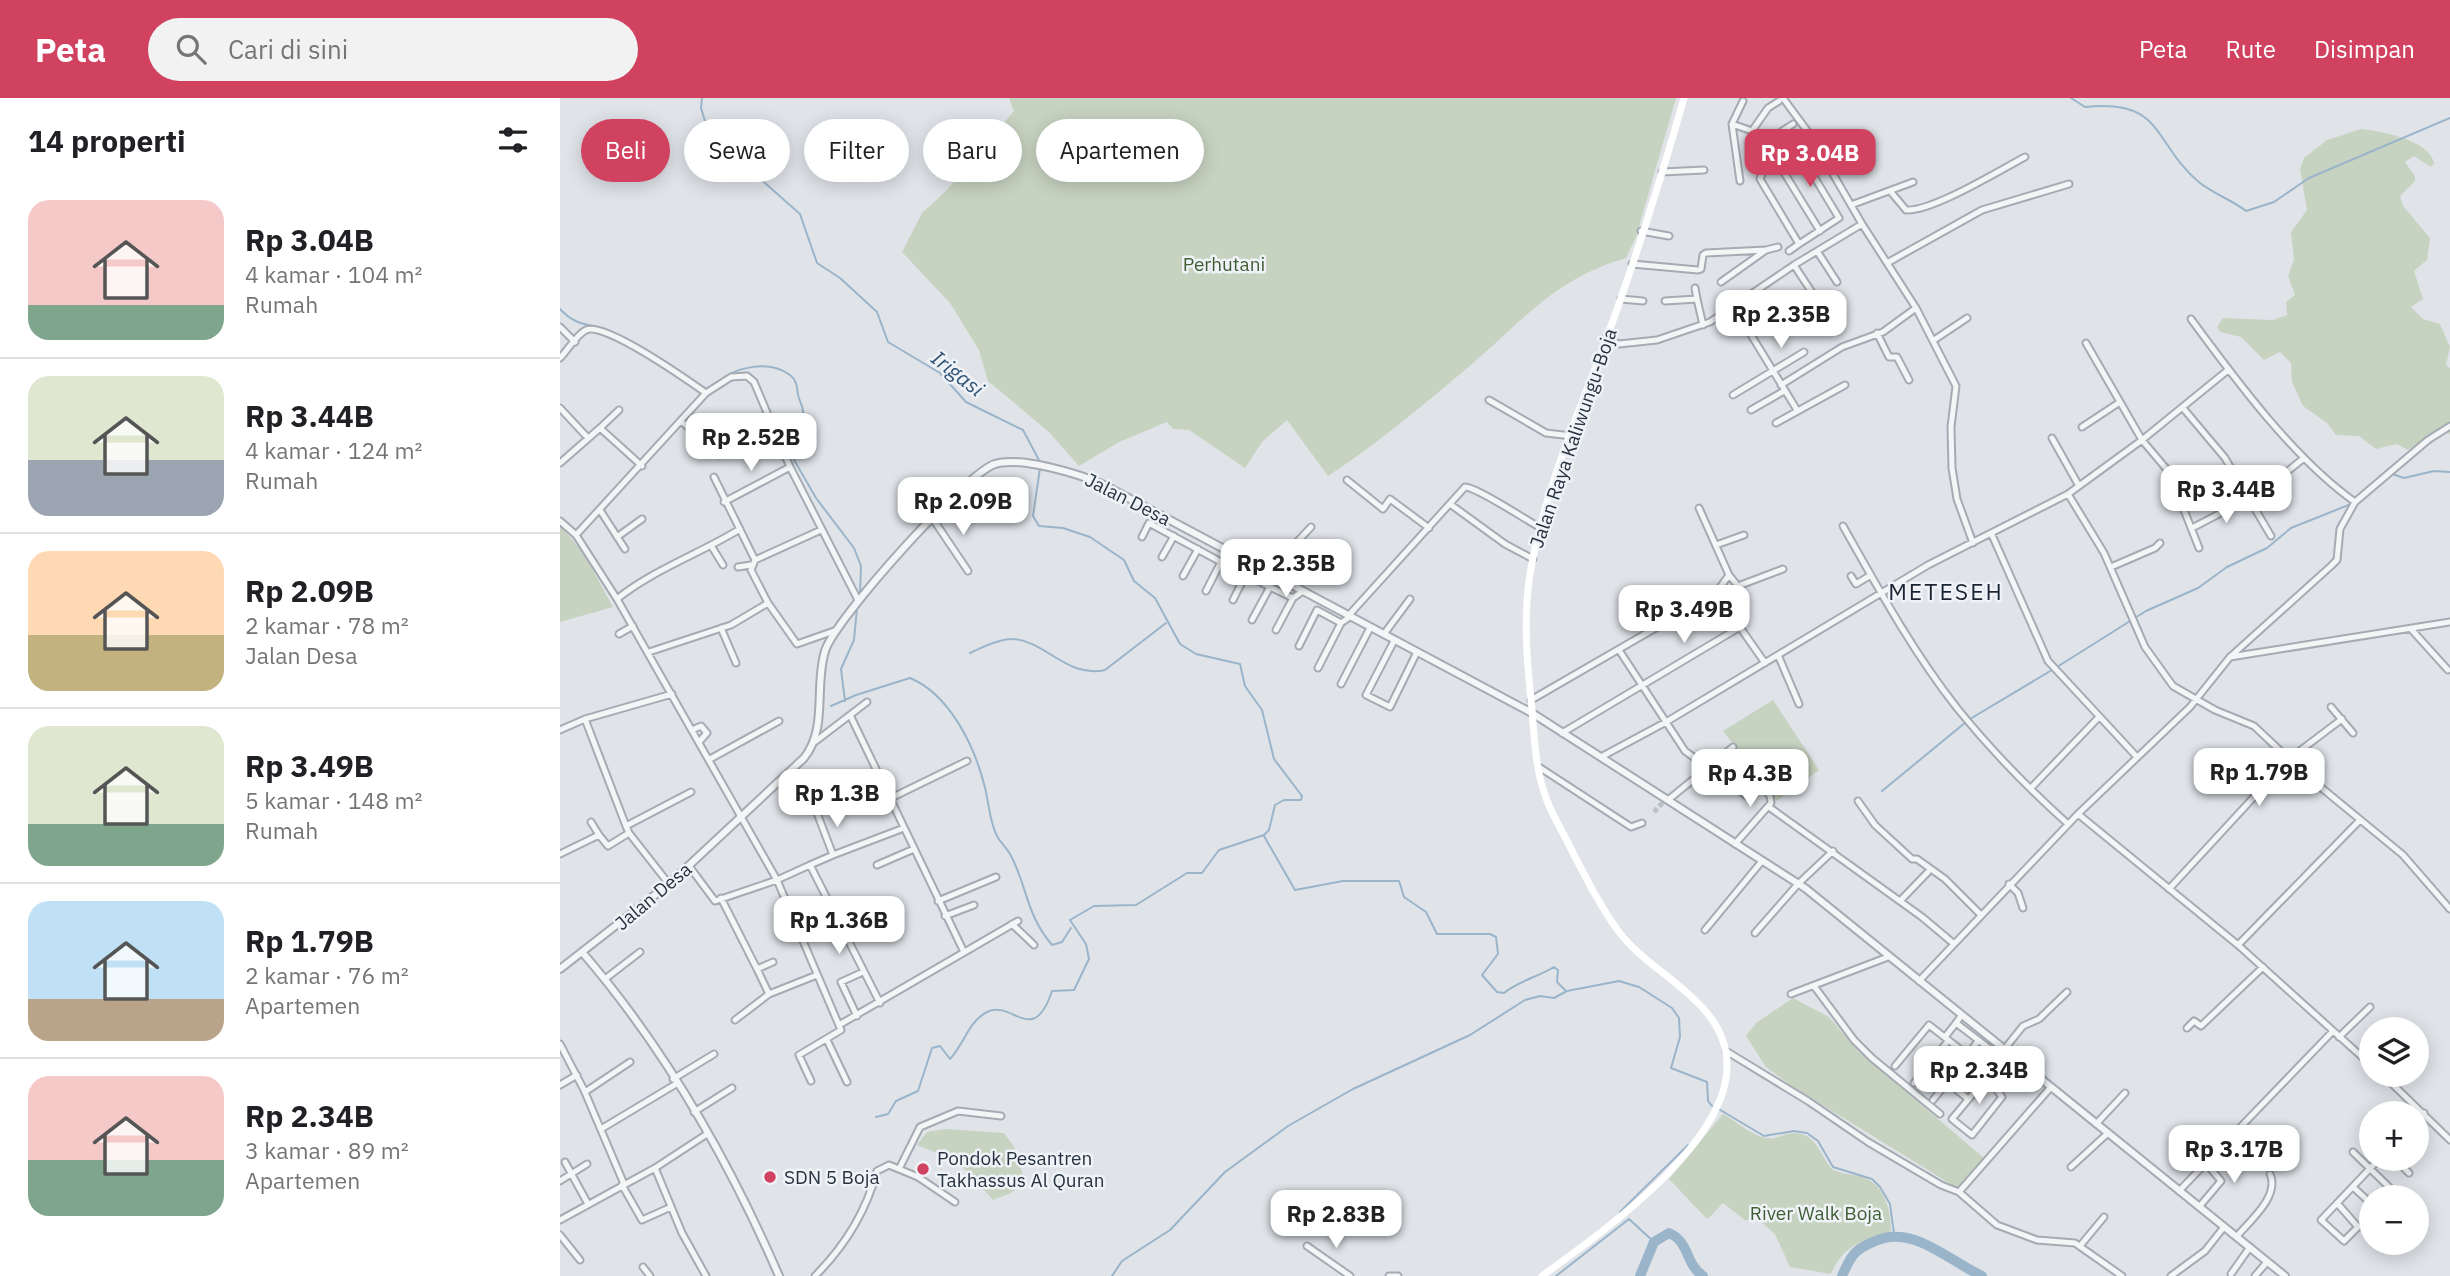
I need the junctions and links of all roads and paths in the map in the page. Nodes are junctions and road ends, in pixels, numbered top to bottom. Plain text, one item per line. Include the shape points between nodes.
1 (1684, 98) edge
2 (1781, 99) edge
3 (1744, 101) dead end
4 (1732, 124) junction
5 (1793, 124) dead end
6 (1752, 131) junction
7 (1814, 140) junction
8 (1758, 147) junction
9 (1798, 149) junction
10 (2025, 157) dead end
11 (1777, 161) junction
12 (1765, 166) junction
13 (1704, 170) dead end
14 (1661, 172) junction
15 (1740, 181) dead end
16 (1913, 182) dead end
17 (2069, 184) dead end
18 (1891, 192) junction
19 (1852, 205) junction
20 (1862, 224) junction
21 (1642, 231) junction
22 (1820, 231) junction
23 (1669, 236) dead end
24 (1799, 244) junction
25 (1778, 247) dead end
26 (1766, 250) junction
27 (1789, 251) dead end
28 (1817, 251) junction
29 (1888, 263) junction
30 (1632, 264) junction
31 (1794, 265) junction
32 (1721, 282) dead end
33 (1837, 282) dead end
34 (1695, 288) dead end
35 (1755, 293) junction
36 (1815, 297) dead end
37 (1621, 299) junction
38 (1697, 299) junction
39 (1643, 301) dead end
40 (1665, 301) dead end
41 (1734, 307) junction
42 (1916, 308) junction
43 (1770, 318) dead end
44 (1967, 318) dead end
45 (2191, 319) dead end
46 (1703, 325) junction
47 (560, 327) edge
48 (1877, 333) junction
49 (1606, 338) junction
50 (1934, 340) junction
51 (575, 341) junction
52 (2086, 343) dead end
53 (1804, 352) dead end
54 (560, 358) edge
55 (2228, 370) junction
56 (1771, 372) junction
57 (1909, 380) dead end
58 (1845, 385) dead end
59 (1782, 388) junction
60 (706, 393) junction
61 (1733, 395) dead end
62 (1489, 400) dead end
63 (2120, 402) junction
64 (560, 408) edge
65 (2183, 408) junction
66 (619, 410) dead end
67 (1751, 410) dead end
68 (1797, 410) junction
69 (682, 422) junction
70 (1776, 423) dead end
71 (2450, 426) edge
72 (2082, 427) dead end
73 (600, 428) junction
74 (1572, 436) junction
75 (588, 438) junction
76 (2052, 438) dead end
77 (2142, 440) junction
78 (719, 455) dead end
79 (2304, 458) junction
80 (560, 463) edge
81 (642, 466) junction
82 (790, 467) junction
83 (714, 478) dead end
84 (1347, 480) dead end
85 (2079, 486) junction
86 (2068, 494) junction
87 (2246, 495) junction
88 (724, 502) junction
89 (2355, 502) junction
90 (1450, 504) junction
91 (1699, 508) dead end
92 (600, 510) junction
93 (1152, 511) junction
94 (642, 519) dead end
95 (933, 519) junction
96 (560, 521) edge
97 (1149, 523) junction
98 (1843, 526) dead end
99 (1311, 527) dead end
100 (1539, 527) junction
101 (1429, 528) junction
102 (2192, 528) junction
103 (740, 529) junction
104 (821, 530) junction
105 (576, 535) junction
106 (1744, 535) dead end
107 (1992, 535) junction
108 (1174, 536) junction
109 (2271, 536) dead end
110 (617, 537) junction
111 (1142, 537) dead end
112 (1973, 543) junction
113 (2160, 543) dead end
114 (1716, 545) junction
115 (712, 547) junction
116 (2199, 548) dead end
117 (625, 549) dead end
118 (1198, 549) junction
119 (1162, 557) dead end
120 (1533, 559) junction
121 (753, 562) junction
122 (1221, 562) junction
123 (723, 565) dead end
124 (738, 567) dead end
125 (2111, 567) junction
126 (1783, 569) dead end
127 (968, 571) dead end
128 (1267, 573) junction
129 (1246, 574) junction
130 (1729, 575) junction
131 (1871, 575) junction
132 (1183, 576) dead end
133 (1851, 576) dead end
134 (1269, 587) junction
135 (1206, 591) dead end
136 (1303, 592) junction
137 (1881, 592) junction
138 (1716, 593) junction
139 (860, 597) junction
140 (617, 598) junction
141 (1293, 598) junction
142 (1410, 599) dead end
143 (1233, 600) dead end
144 (768, 603) junction
145 (1350, 616) junction
146 (1252, 620) dead end
147 (2450, 622) edge
148 (1341, 624) junction
149 (633, 626) junction
150 (1740, 627) junction
151 (720, 628) junction
152 (1370, 628) junction
153 (2411, 629) junction
154 (1276, 630) dead end
155 (834, 631) junction
156 (619, 634) dead end
157 (1384, 634) junction
158 (1394, 641) junction
159 (1299, 646) dead end
160 (1619, 650) junction
161 (649, 652) junction
162 (1417, 653) junction
163 (1778, 655) junction
164 (2230, 657) junction
165 (736, 663) dead end
166 (1765, 663) junction
167 (1318, 668) dead end
168 (2448, 670) dead end
169 (1341, 684) dead end
170 (1643, 686) junction
171 (672, 694) junction
172 (2196, 699) junction
173 (1531, 700) junction
174 (867, 702) dead end
175 (1799, 704) dead end
176 (2331, 707) dead end
177 (1532, 713) junction
178 (852, 717) junction
179 (2098, 718) junction
180 (585, 719) junction
181 (2342, 719) junction
182 (779, 720) dead end
183 (1666, 722) junction
184 (560, 730) edge
185 (692, 730) junction
186 (1562, 733) junction
187 (2353, 733) dead end
188 (816, 741) junction
189 (699, 742) junction
190 (1733, 747) dead end
191 (1601, 757) junction
192 (2137, 757) junction
193 (709, 759) junction
194 (2289, 759) junction
195 (967, 761) dead end
196 (1536, 765) junction
197 (1707, 769) junction
198 (794, 770) junction
199 (1752, 773) dead end
200 (881, 777) junction
201 (1762, 786) junction
202 (2031, 788) junction
203 (691, 792) dead end
204 (891, 798) junction
205 (1668, 800) junction
206 (1858, 801) dead end
207 (813, 805) junction
208 (1769, 807) junction
209 (2078, 814) junction
210 (742, 819) junction
211 (2360, 820) junction
212 (591, 822) dead end
213 (1642, 823) dead end
214 (2068, 824) junction
215 (904, 828) junction
216 (628, 829) junction
217 (598, 835) junction
218 (1735, 844) junction
219 (914, 849) junction
220 (1833, 851) junction
221 (560, 855) edge
222 (833, 855) junction
223 (1762, 861) junction
224 (810, 865) junction
225 (877, 865) dead end
226 (689, 866) junction
227 (1928, 872) dead end
228 (996, 877) dead end
229 (777, 880) junction
230 (669, 884) junction
231 (1798, 884) junction
232 (2009, 884) junction
233 (2169, 889) junction
234 (721, 898) junction
235 (1897, 899) junction
236 (938, 901) junction
237 (974, 905) dead end
238 (2023, 908) dead end
239 (2450, 909) edge
240 (1980, 914) junction
241 (945, 916) junction
242 (1706, 930) dead end
243 (1755, 933) dead end
244 (1953, 943) junction
245 (2238, 945) junction
246 (1034, 946) dead end
247 (963, 950) junction
248 (582, 952) junction
249 (640, 952) dead end
250 (1888, 957) junction
251 (773, 962) dead end
252 (2263, 967) junction
253 (560, 968) edge
254 (757, 969) junction
255 (863, 972) junction
256 (817, 975) junction
257 (605, 979) junction
258 (1919, 981) junction
259 (1814, 986) junction
260 (2067, 992) dead end
261 (769, 994) junction
262 (1791, 994) dead end
263 (880, 1003) junction
264 (2370, 1007) dead end
265 (857, 1016) junction
266 (1961, 1016) junction
267 (735, 1020) dead end
268 (1956, 1023) junction
269 (839, 1025) junction
270 (2187, 1028) dead end
271 (2333, 1031) junction
272 (2339, 1037) junction
273 (1947, 1039) junction
274 (827, 1040) junction
275 (1978, 1041) junction
276 (560, 1044) edge
277 (2003, 1050) junction
278 (1726, 1051) junction
279 (562, 1054) edge
280 (714, 1054) dead end
281 (2359, 1054) edge
282 (1968, 1055) junction
283 (630, 1062) dead end
284 (1895, 1066) dead end
285 (1928, 1067) junction
286 (577, 1075) junction
287 (1987, 1077) junction
288 (675, 1081) junction
289 (811, 1081) dead end
290 (847, 1082) dead end
291 (1947, 1082) junction
292 (1914, 1083) dead end
293 (560, 1085) edge
294 (2051, 1087) junction
295 (2396, 1087) edge
296 (732, 1088) dead end
297 (585, 1092) junction
298 (2125, 1093) dead end
299 (1968, 1099) junction
300 (1933, 1100) dead end
301 (2411, 1101) edge
302 (694, 1112) junction
303 (1940, 1114) dead end
304 (1002, 1116) dead end
305 (2429, 1118) edge
306 (2096, 1124) junction
307 (601, 1129) junction
308 (2108, 1133) junction
309 (707, 1134) junction
310 (2450, 1140) edge
311 (2353, 1152) dead end
312 (2359, 1158) edge
313 (565, 1161) dead end
314 (2206, 1163) junction
315 (587, 1164) dead end
316 (2071, 1167) dead end
317 (655, 1168) junction
318 (898, 1169) junction
319 (2368, 1171) edge
320 (2372, 1171) edge
321 (572, 1174) junction
322 (2270, 1174) dead end
323 (560, 1181) edge
324 (623, 1185) junction
325 (2387, 1185) edge
326 (2353, 1186) junction
327 (2179, 1191) junction
328 (1959, 1192) junction
329 (2359, 1192) edge
330 (955, 1202) dead end
331 (2337, 1203) junction
332 (588, 1204) junction
333 (671, 1206) junction
334 (2199, 1207) junction
335 (2316, 1215) dead end
336 (2104, 1217) dead end
337 (560, 1220) edge
338 (2322, 1221) junction
339 (2224, 1227) junction
340 (560, 1234) edge
341 (2237, 1236) junction
342 (1307, 1246) dead end
343 (2080, 1246) junction
344 (2250, 1247) junction
345 (580, 1261) dead end
346 (2267, 1262) junction
347 (643, 1266) dead end
348 (2231, 1274) dead end
349 (1545, 1275) edge
350 (649, 1276) edge
351 (706, 1276) edge
352 (779, 1276) edge
353 (815, 1276) edge
354 (1350, 1276) edge
355 (1389, 1276) edge
356 (1398, 1276) edge
357 (2122, 1276) edge
358 (2171, 1276) edge
359 (2255, 1276) edge
360 (2285, 1276) edge

1 - 14 main road, Jalan Raya Kaliwungu-Boja
2 - 6 street via 1768,108
2 - 7 street
3 - 4 street
4 - 6 street
4 - 15 street
5 - 8 street
6 - 8 street
7 - 9 street
7 - 19 street
8 - 12 street
9 - 11 street
9 - 22 street via 1839,215
10 - 18 street via 1918,209 1906,210
11 - 12 street
11 - 22 street
12 - 24 street via 1760,179
13 - 14 street
14 - 21 main road, Jalan Raya Kaliwungu-Boja
16 - 18 street
17 - 29 street via 1982,210
18 - 19 street
19 - 20 street
20 - 28 street
20 - 29 street
21 - 23 street
21 - 30 main road, Jalan Raya Kaliwungu-Boja
22 - 24 street
24 - 27 street
25 - 26 street
26 - 30 street via 1706,253 1698,270
26 - 32 street
28 - 31 street
28 - 33 street
29 - 42 street
30 - 37 main road, Jalan Raya Kaliwungu-Boja
31 - 35 street
31 - 36 street
34 - 38 street
35 - 41 street
35 - 43 street
37 - 39 street
37 - 49 main road, Jalan Raya Kaliwungu-Boja
38 - 40 street
38 - 46 street
41 - 46 street
41 - 56 street
42 - 48 street
42 - 50 street
44 - 50 street
45 - 55 street
46 - 49 street via 1657,340 1619,344
47 - 51 street
48 - 57 street via 1889,357 1897,357
48 - 59 street via 1842,347
49 - 74 main road, Jalan Raya Kaliwungu-Boja
50 - 112 street via 1956,386 1951,427 1953,482
51 - 54 street
51 - 60 street via 589,328 603,332
52 - 63 street
53 - 56 street
55 - 65 street
55 - 79 street
56 - 59 street
56 - 61 street
58 - 68 street
59 - 67 street
59 - 68 street
60 - 69 street
60 - 82 street via 731,377 751,377
62 - 74 street via 1546,433
63 - 72 street
63 - 77 street
64 - 75 street
65 - 77 street
65 - 87 street via 2225,458
66 - 73 street
68 - 70 street
69 - 78 street
69 - 81 street
71 - 89 street
73 - 75 street
73 - 81 street
74 - 100 main road, Jalan Raya Kaliwungu-Boja
75 - 80 street
76 - 85 street
77 - 85 street
77 - 102 street via 2169,472
79 - 87 street
79 - 89 street
81 - 92 street
82 - 88 street
82 - 104 street
83 - 88 street
84 - 101 street via 1383,509 1390,499
85 - 86 street
86 - 107 street
86 - 125 street
87 - 102 street
87 - 109 street
88 - 103 street
89 - 164 street via 2340,529 2337,560
90 - 100 street via 1469,486
90 - 101 street
90 - 120 street
91 - 114 street
92 - 105 street
92 - 110 street
93 - 95 street, Jalan Desa via 1082,475 1000,463
93 - 97 street
93 - 128 street, Jalan Desa
94 - 110 street
95 - 127 street
95 - 139 street, Jalan Desa
96 - 105 street
97 - 108 street
97 - 111 street
98 - 131 street
99 - 128 street
100 - 120 main road, Jalan Raya Kaliwungu-Boja
101 - 145 street
102 - 116 street
103 - 115 street
103 - 121 street
104 - 121 street
104 - 139 street
105 - 140 street
106 - 114 street
107 - 112 street
107 - 179 street via 2048,661
108 - 118 street
108 - 119 street
110 - 117 street
112 - 137 street
113 - 125 street
114 - 130 street
115 - 123 street
115 - 140 street
118 - 122 street
118 - 132 street
120 - 173 main road, Jalan Raya Kaliwungu-Boja via 1527,629
121 - 124 street
121 - 144 street via 755,583
122 - 129 street
122 - 135 street
125 - 172 street via 2145,647 2173,686
126 - 130 street via 1741,585
128 - 136 street, Jalan Desa
129 - 134 street
129 - 143 street
130 - 138 street
131 - 133 street via 1856,584
131 - 137 street
134 - 141 street
134 - 146 street
136 - 141 street
136 - 145 street, Jalan Desa
137 - 163 street
137 - 202 street via 1957,708
138 - 150 street
138 - 160 street
139 - 155 street, Jalan Desa
140 - 149 street
141 - 154 street
142 - 157 street
144 - 151 street
144 - 155 street via 797,644
145 - 148 street
145 - 152 street, Jalan Desa
147 - 153 street
148 - 159 street via 1317,610
148 - 167 street
149 - 156 street
149 - 161 street
150 - 166 street
150 - 170 street
151 - 161 street
151 - 165 street
152 - 157 street, Jalan Desa
152 - 169 street
153 - 164 street
153 - 168 street
155 - 188 street, Jalan Desa via 821,667
157 - 158 street, Jalan Desa
158 - 162 street, Jalan Desa
158 - 162 street via 1366,695 1390,707
160 - 170 street
160 - 173 street
161 - 171 street
162 - 177 street, Jalan Desa
163 - 166 street
163 - 175 street
164 - 172 street
166 - 183 street
170 - 183 street
170 - 186 street
171 - 180 street
171 - 185 street
172 - 192 street
172 - 194 street via 2254,726
173 - 177 main road, Jalan Raya Kaliwungu-Boja
174 - 178 street, Jalan Desa
176 - 181 street
177 - 186 street, Jalan Desa
177 - 196 main road, Jalan Raya Kaliwungu-Boja
178 - 188 street, Jalan Desa
178 - 200 street
179 - 192 street
179 - 202 street
180 - 184 street
180 - 216 street
181 - 187 street
181 - 194 street
182 - 193 street
183 - 191 street
183 - 197 street via 1685,751
185 - 189 street
185 - 189 street via 701,726 707,733
186 - 191 street, Jalan Desa
188 - 198 street, Jalan Desa
189 - 193 street
190 - 197 street
191 - 205 street, Jalan Desa
192 - 209 street
193 - 210 street
194 - 211 street
194 - 233 street
195 - 204 street
196 - 213 street via 1631,827
196 - 278 main road, Jalan Raya Kaliwungu-Boja via 1553,815 1618,930 1647,962 1713,1019
197 - 201 street via 1749,797
197 - 205 street
198 - 207 street
198 - 210 street, Jalan Desa
199 - 201 street
200 - 204 street
200 - 207 street
201 - 208 street via 1770,796
202 - 214 street
203 - 216 street
204 - 215 street
205 - 218 street, Jalan Desa
206 - 240 street via 1875,825 1912,859 1945,879
207 - 222 street
208 - 218 street
208 - 220 street
209 - 214 street
209 - 233 street
210 - 226 street, Jalan Desa
210 - 229 street
211 - 239 street via 2403,855
211 - 245 street
212 - 217 street
214 - 232 street
215 - 219 street
215 - 222 street
216 - 217 street via 608,846
216 - 230 street
217 - 221 street
218 - 223 street, Jalan Desa
219 - 225 street
219 - 236 street
220 - 231 street
220 - 235 street
222 - 224 street
223 - 231 street, Jalan Desa
223 - 242 street
224 - 229 street
224 - 255 street
226 - 230 street, Jalan Desa
226 - 234 street via 713,901
227 - 235 street
228 - 236 street
229 - 234 street
229 - 256 street
230 - 248 street, Jalan Desa
231 - 243 street
231 - 250 street, Jalan Desa
232 - 238 street
232 - 240 street
233 - 245 street
234 - 254 street
235 - 244 street
236 - 241 street
237 - 241 street
240 - 244 street
241 - 247 street
244 - 258 street
245 - 252 street
246 - 247 street via 1015,923
247 - 263 street
248 - 253 street, Jalan Desa
248 - 257 street
249 - 257 street
250 - 258 street, Jalan Desa
250 - 259 street
251 - 254 street
252 - 270 street via 2201,1027 2194,1021
252 - 271 street
254 - 261 street
255 - 263 street
255 - 265 street via 841,982
256 - 261 street
256 - 269 street
257 - 288 street
258 - 266 street, Jalan Desa
259 - 262 street
259 - 303 street via 1863,1049
260 - 277 street via 2039,1019 2024,1026
261 - 267 street
263 - 265 street
264 - 272 street
265 - 269 street
266 - 268 street
266 - 277 street, Jalan Desa
268 - 273 street
268 - 275 street
269 - 274 street via 841,1032
271 - 272 street
271 - 314 street
272 - 281 street
273 - 282 street
273 - 284 street via 1927,1025
273 - 285 street
274 - 289 street via 799,1055
274 - 290 street
275 - 277 street via 1997,1057
275 - 282 street
276 - 279 street
277 - 294 street, Jalan Desa
278 - 328 street via 1868,1142
278 - 349 main road, Jalan Raya Kaliwungu-Boja via 1726,1079 1718,1109 1705,1131 1637,1202
279 - 286 street
280 - 288 street
282 - 287 street via 1984,1068
282 - 291 street
283 - 297 street
285 - 291 street
285 - 292 street
286 - 293 street
286 - 297 street
287 - 299 street
287 - 299 street via 2002,1097 1972,1135 1952,1119
288 - 302 street
288 - 307 street
291 - 299 street
291 - 300 street
294 - 306 street, Jalan Desa
294 - 328 street
295 - 301 street
296 - 302 street
297 - 307 street
298 - 306 street
302 - 309 street
304 - 318 street via 958,1111 920,1127
305 - 310 street
306 - 308 street, Jalan Desa
307 - 324 street
308 - 316 street
308 - 327 street, Jalan Desa
309 - 317 street
309 - 352 street via 740,1189
311 - 312 street
313 - 321 street
314 - 327 street
314 - 334 street via 2221,1181
315 - 321 street
317 - 324 street
317 - 333 street
318 - 330 street
318 - 353 street via 889,1165 877,1171 864,1212 839,1253
319 - 326 street
320 - 325 street
321 - 323 street
321 - 332 street
322 - 341 street via 2268,1198
324 - 332 street
324 - 333 street via 642,1220
326 - 329 street
326 - 331 street
327 - 334 street, Jalan Desa
328 - 343 street via 1997,1225 2037,1240
331 - 338 street
331 - 338 street via 2356,1224 2356,1231 2342,1241
332 - 337 street
333 - 351 street
334 - 339 street, Jalan Desa
335 - 338 street
336 - 343 street
339 - 341 street, Jalan Desa
339 - 358 street via 2205,1251
340 - 345 street
341 - 344 street, Jalan Desa
342 - 354 street
343 - 357 street
344 - 346 street, Jalan Desa
344 - 348 street
346 - 359 street
346 - 360 street, Jalan Desa
347 - 350 street
355 - 356 street

